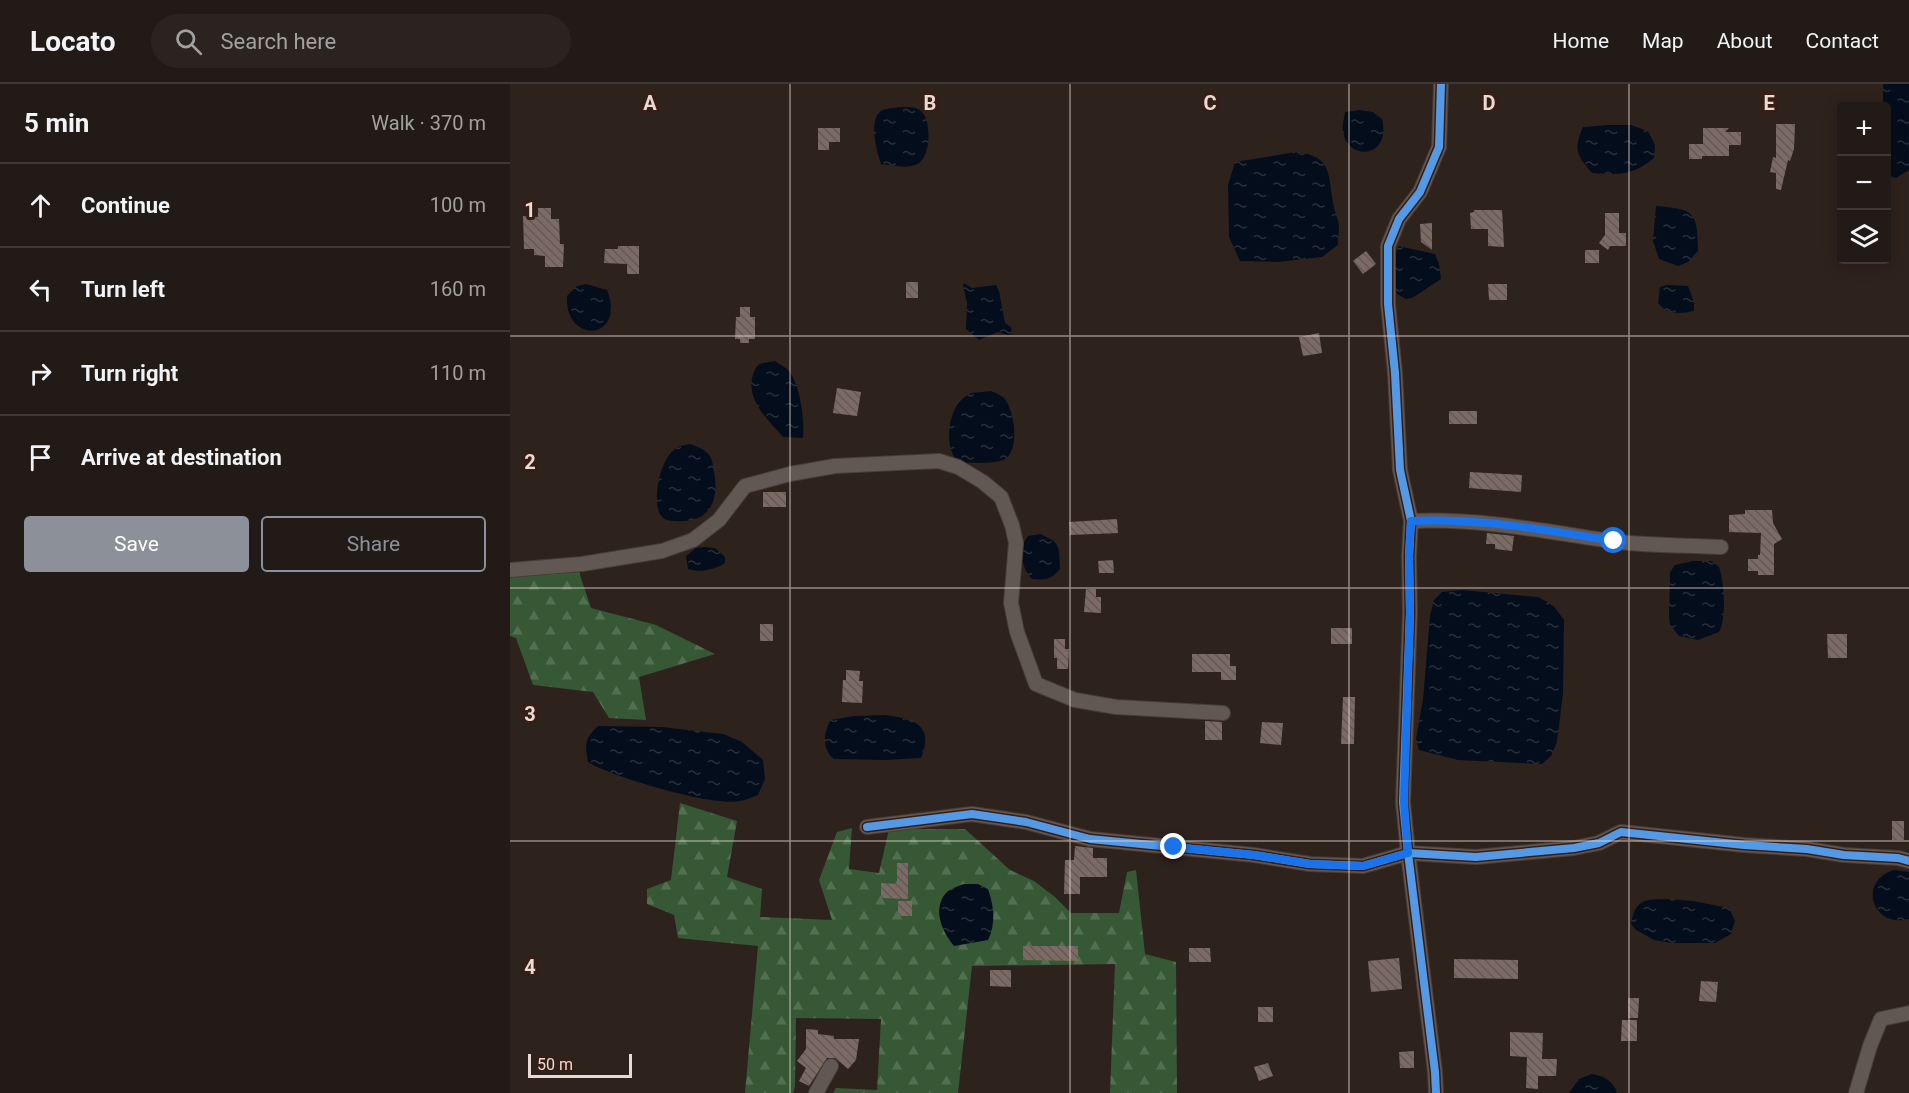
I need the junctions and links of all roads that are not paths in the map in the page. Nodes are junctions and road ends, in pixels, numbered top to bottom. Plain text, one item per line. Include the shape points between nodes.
1 (1441, 84) edge
2 (1411, 521) junction
3 (1721, 547) dead end
4 (510, 570) edge
5 (1223, 713) dead end
6 (867, 827) dead end
7 (1408, 853) junction
8 (1909, 861) edge
9 (1909, 1013) edge
10 (831, 1066) dead end
11 (816, 1093) edge
12 (1436, 1093) edge
13 (1856, 1093) edge

1 - 2 street via 1439,147 1420,192 1399,219 1388,246 1388,304 1401,470
2 - 3 street via 1448,519 1614,541
2 - 7 street via 1404,802
4 - 5 street via 582,564 662,550 693,540 719,520 745,486 790,474 835,465 939,461 967,472 1001,497 1016,543 1011,603 1036,684 1074,700 1116,707
6 - 7 street via 972,814 1026,822 1090,839 1310,864 1363,866
7 - 8 street via 1476,857 1574,848 1599,843 1621,832
7 - 12 street
9 - 13 street via 1881,1019
10 - 11 street

